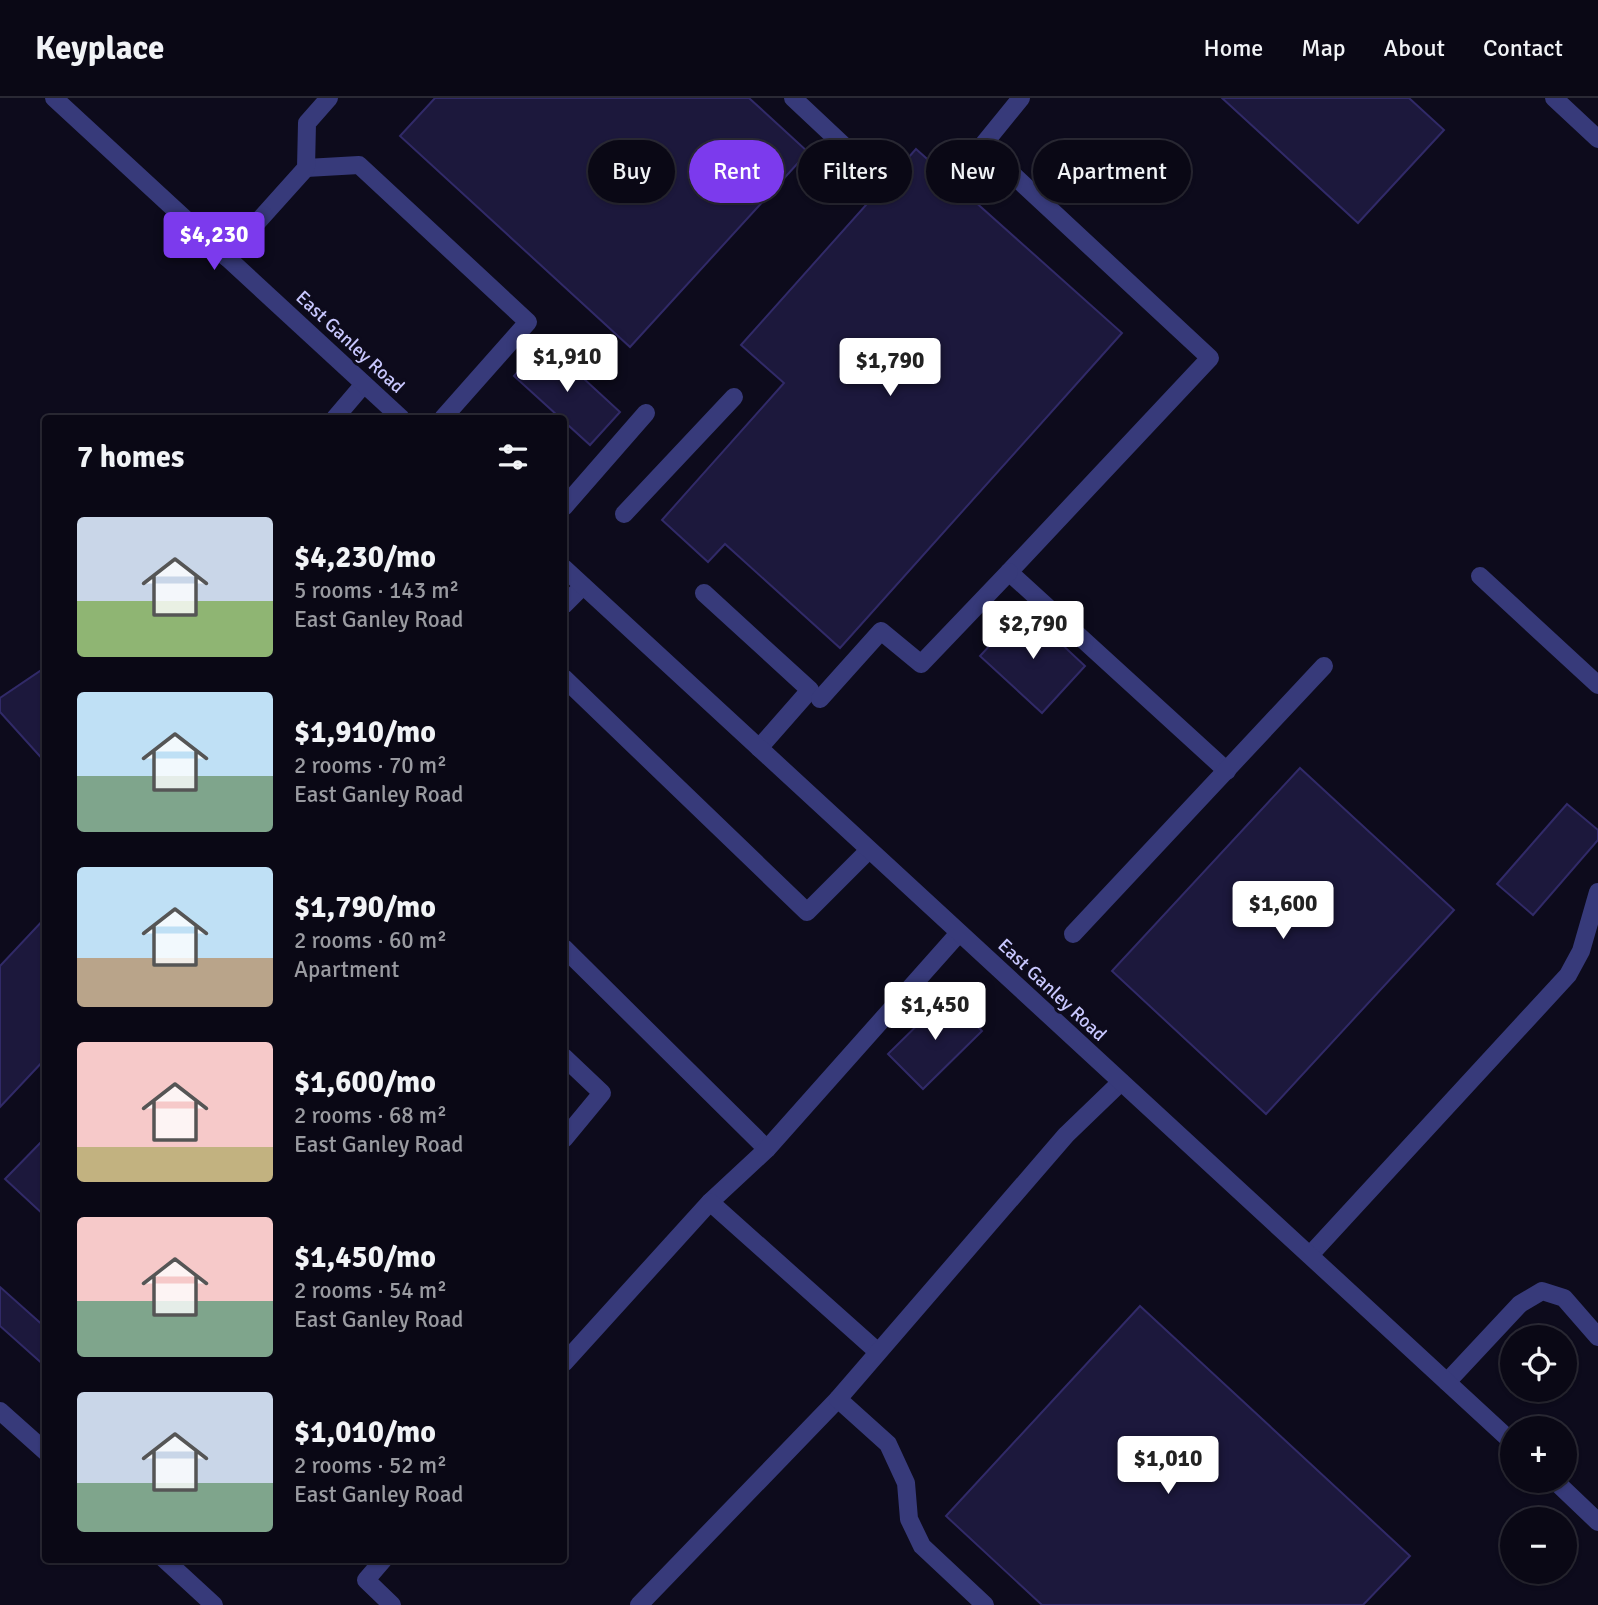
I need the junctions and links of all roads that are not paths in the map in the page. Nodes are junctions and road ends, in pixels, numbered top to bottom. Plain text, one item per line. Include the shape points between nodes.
1 (54, 98) edge
2 (329, 98) edge
3 (793, 98) edge
4 (1021, 98) edge
5 (1554, 98) edge
6 (1598, 139) edge
7 (838, 140) edge
8 (306, 168) junction
9 (226, 257) junction
10 (364, 384) junction
11 (734, 397) dead end
12 (646, 413) dead end
13 (338, 415) edge
14 (398, 415) edge
15 (446, 415) edge
16 (567, 505) edge
17 (625, 514) dead end
18 (567, 571) edge
19 (1009, 572) junction
20 (1480, 576) dead end
21 (583, 586) junction
22 (704, 593) dead end
23 (567, 602) edge
24 (1324, 666) dead end
25 (567, 681) edge
26 (1598, 685) edge
27 (820, 699) dead end
28 (759, 748) junction
29 (1227, 771) junction
30 (869, 850) junction
31 (1598, 892) edge
32 (959, 933) junction
33 (1073, 934) dead end
34 (567, 951) edge
35 (567, 1060) edge
36 (1121, 1082) junction
37 (567, 1135) edge
38 (767, 1149) junction
39 (710, 1202) junction
40 (1310, 1255) junction
41 (1598, 1338) edge
42 (878, 1352) junction
43 (567, 1360) edge
44 (1447, 1382) junction
45 (838, 1399) junction
46 (0, 1411) edge
47 (1500, 1431) edge
48 (42, 1448) edge
49 (1567, 1493) edge
50 (1598, 1522) edge
51 (168, 1563) edge
52 (381, 1563) edge
53 (214, 1605) edge
54 (392, 1605) edge
55 (639, 1605) edge
56 (985, 1605) edge

1 - 9 street, East Ganley Road
2 - 8 street via 307,123
3 - 7 street
4 - 19 street via 982,146 1210,358
5 - 6 street
8 - 9 street
8 - 15 street via 359,164 528,322
9 - 10 street, East Ganley Road
10 - 13 street
10 - 14 street, East Ganley Road
11 - 17 street
12 - 16 street
18 - 21 street, East Ganley Road
19 - 27 street via 921,664 881,631
19 - 29 street
20 - 26 street
21 - 23 street
21 - 28 street, East Ganley Road
22 - 28 street via 810,690
24 - 29 street
25 - 30 street via 807,912
28 - 30 street, East Ganley Road
29 - 33 street
30 - 32 street, East Ganley Road
31 - 40 street via 1568,975
32 - 36 street, East Ganley Road
32 - 38 street
34 - 38 street
35 - 37 street via 603,1093
36 - 40 street, East Ganley Road
36 - 42 street via 1066,1135
38 - 39 street
39 - 42 street
39 - 43 street
40 - 44 street, East Ganley Road
41 - 44 street via 1564,1298 1542,1291 1520,1304
42 - 45 street
44 - 47 street, East Ganley Road
45 - 55 street
45 - 56 street via 888,1444 906,1483 909,1519 922,1546
46 - 48 street
49 - 50 street
51 - 53 street
52 - 54 street via 366,1580

